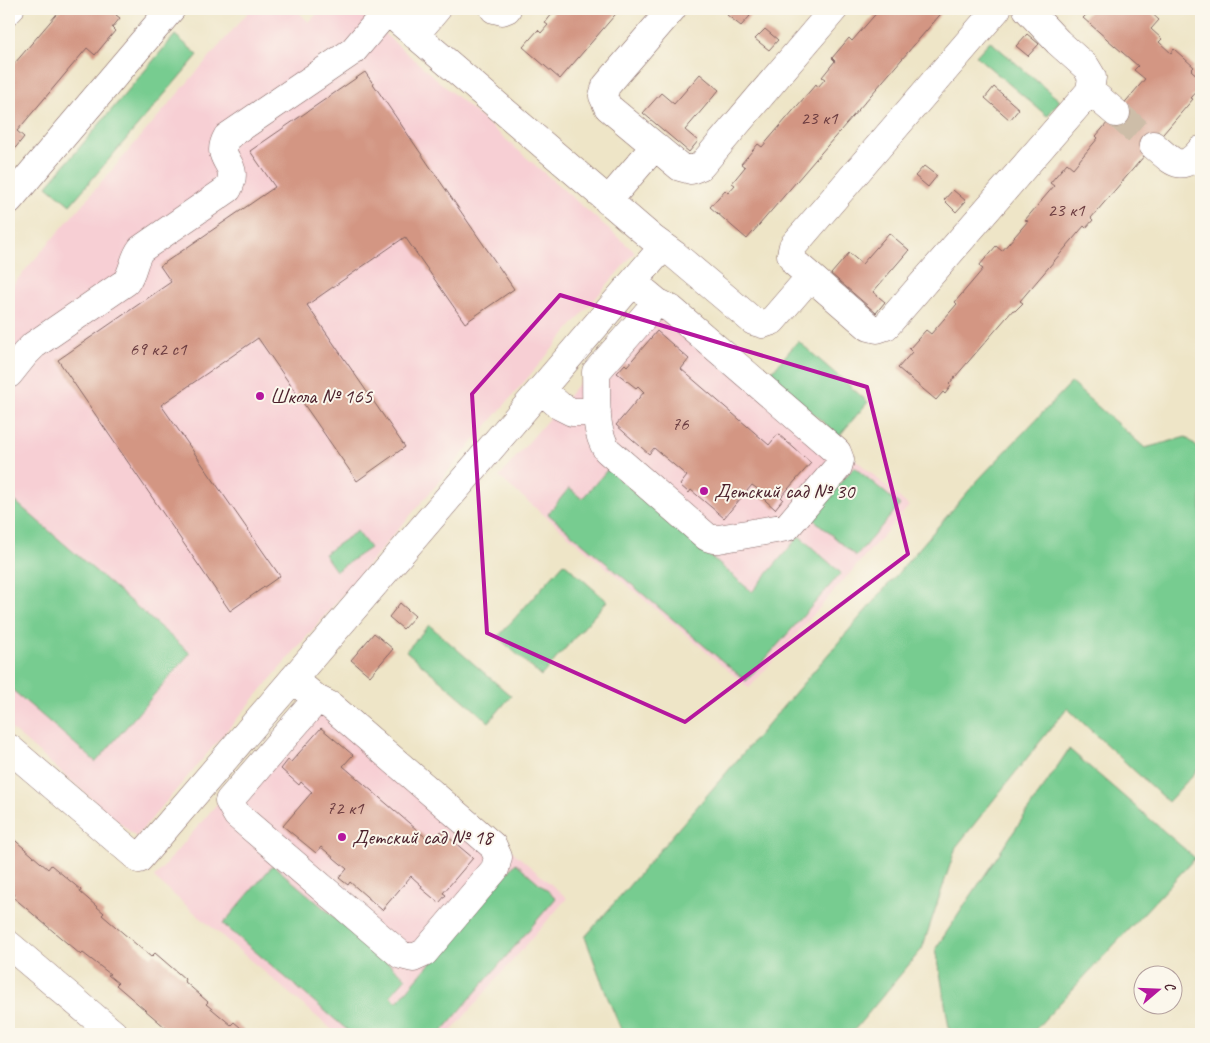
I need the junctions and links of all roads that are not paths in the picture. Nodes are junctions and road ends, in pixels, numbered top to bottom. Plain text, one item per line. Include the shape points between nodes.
1 (171, 9) edge
2 (437, 9) edge
3 (494, 9) edge
4 (507, 9) edge
5 (672, 9) edge
6 (834, 9) edge
7 (997, 9) edge
8 (1027, 9) edge
9 (386, 10) edge
10 (415, 35) junction
11 (1090, 90) junction
12 (1116, 113) tunnel mouth
13 (1154, 145) tunnel mouth
14 (654, 146) junction
15 (1201, 150) edge
16 (9, 200) edge
17 (608, 201) junction
18 (662, 247) junction
19 (810, 277) junction
20 (633, 282) junction
21 (657, 302) junction
22 (11, 383) edge
23 (540, 390) junction
24 (597, 412) junction
25 (293, 679) junction
26 (317, 700) junction
27 (9, 748) edge
28 (206, 780) junction
29 (229, 801) junction
30 (10, 947) edge
31 (114, 1034) edge

1 - 16 lane
2 - 10 lane
3 - 4 lane
5 - 14 lane via 606,86 602,96 608,107
6 - 14 lane via 701,166 691,170 680,168
7 - 19 lane via 793,246 791,255 795,263
8 - 11 lane via 1086,67 1092,78
9 - 10 lane
9 - 22 lane via 353,51 228,137 222,146 232,168 233,179 228,189 141,249 126,282 34,345 25,354
10 - 17 lane
11 - 12 lane
11 - 19 lane via 886,326 868,327
13 - 15 lane via 1172,162 1180,163 1192,160
14 - 17 lane
17 - 18 lane
18 - 19 lane via 753,322 772,322
18 - 20 lane
20 - 21 lane
20 - 23 lane
21 - 24 lane via 596,372
21 - 24 lane via 671,309 837,452 838,467 787,527 713,539 606,450 601,441
23 - 24 lane via 572,412
23 - 25 lane
25 - 26 lane
25 - 28 lane
26 - 29 lane
26 - 29 lane via 330,706 493,846 498,857 495,869 424,953 413,958 401,955 237,815
27 - 28 lane via 139,859
28 - 29 lane
30 - 31 lane

